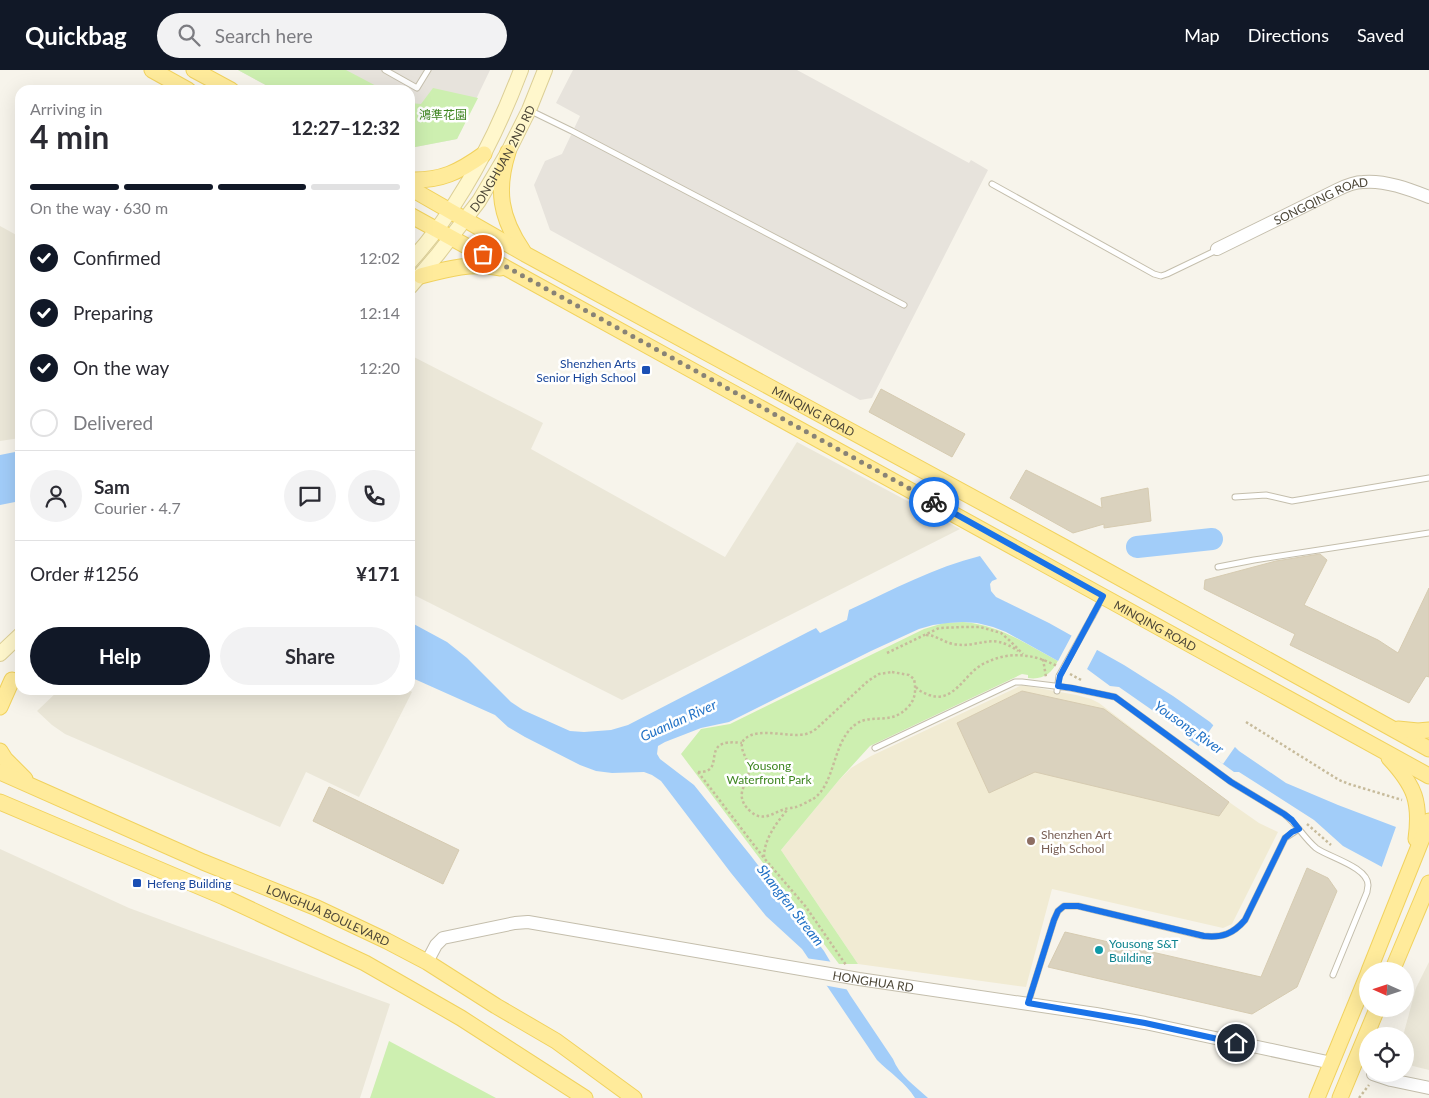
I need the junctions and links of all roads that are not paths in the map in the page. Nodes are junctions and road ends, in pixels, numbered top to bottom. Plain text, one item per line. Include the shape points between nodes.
1 (152, 70) edge
2 (194, 70) edge
3 (385, 70) edge
4 (428, 70) edge
5 (522, 70) edge
6 (545, 70) edge
7 (179, 85) edge
8 (222, 85) edge
9 (412, 85) edge
10 (415, 87) edge
11 (529, 110) junction
12 (508, 152) junction
13 (484, 154) junction
14 (415, 180) edge
15 (992, 184) dead end
16 (415, 191) edge
17 (1429, 198) edge
18 (450, 212) junction
19 (415, 218) edge
20 (463, 219) junction
21 (436, 229) junction
22 (450, 237) junction
23 (1217, 249) joint
24 (525, 254) junction
25 (415, 256) edge
26 (511, 270) junction
27 (420, 276) junction
28 (415, 282) edge
29 (904, 305) dead end
30 (1429, 478) edge
31 (1235, 498) dead end
32 (1429, 532) edge
33 (1218, 567) dead end
34 (1103, 596) junction
35 (15, 640) edge
36 (0, 654) edge
37 (15, 677) edge
38 (15, 678) edge
39 (1058, 689) junction
40 (0, 690) edge
41 (0, 707) edge
42 (1389, 727) junction
43 (1429, 730) edge
44 (874, 748) dead end
45 (1380, 748) junction
46 (1429, 749) edge
47 (0, 751) edge
48 (0, 772) edge
49 (1429, 776) edge
50 (32, 785) junction
51 (0, 802) edge
52 (1424, 826) edge
53 (1299, 829) junction
54 (1426, 890) edge
55 (427, 962) junction
56 (1372, 962) edge
57 (1396, 962) edge
58 (1333, 975) dead end
59 (1359, 996) edge
60 (1028, 1003) junction
61 (1373, 1018) edge
62 (1332, 1063) junction
63 (1353, 1066) junction
64 (1359, 1070) edge
65 (1400, 1082) edge
66 (1429, 1088) edge
67 (585, 1098) edge
68 (634, 1098) edge
69 (1318, 1098) edge
70 (1340, 1098) edge

1 - 7 main road
2 - 8 main road
3 - 9 lane
4 - 10 lane
5 - 13 main road, DONGHUAN 2ND RD
6 - 11 main road, DONGHUAN 2ND RD
11 - 12 main road, DONGHUAN 2ND RD
11 - 29 lane
12 - 20 main road, DONGHUAN 2ND RD via 479,200
12 - 24 main road via 500,185 503,205 508,225
13 - 14 main road via 455,173
13 - 18 main road, DONGHUAN 2ND RD
15 - 23 lane via 1154,274 1167,274
16 - 18 main road, MINQING ROAD
17 - 23 street, SONGQING ROAD via 1386,184 1353,183
18 - 20 main road, MINQING ROAD
18 - 21 main road, DONGHUAN 2ND RD
19 - 21 main road, MINQING ROAD
20 - 22 main road, DONGHUAN 2ND RD
20 - 24 main road, MINQING ROAD
21 - 22 main road, MINQING ROAD
21 - 25 main road, DONGHUAN 2ND RD
22 - 26 main road, MINQING ROAD
22 - 27 main road, DONGHUAN 2ND RD
24 - 42 main road, MINQING ROAD
26 - 27 main road via 469,265
26 - 34 main road, MINQING ROAD
27 - 28 main road, DONGHUAN 2ND RD
30 - 31 lane via 1292,501 1266,495
32 - 33 lane
34 - 39 lane, bridge via 1060,676
34 - 45 main road, MINQING ROAD
35 - 36 main road
37 - 40 main road
38 - 41 main road
39 - 44 lane via 1015,682
39 - 53 lane via 1072,688 1115,697 1231,782 1284,814
42 - 43 main road via 1407,731
42 - 46 main road, MINQING ROAD
45 - 49 main road, MINQING ROAD
45 - 52 main road via 1409,783
47 - 50 main road
48 - 50 main road, LONGHUA BOULEVARD
50 - 55 main road, LONGHUA BOULEVARD via 202,862 317,908
51 - 67 main road via 224,897 365,963 461,1018
52 - 56 main road
53 - 58 lane via 1322,852 1360,870 1369,885
53 - 60 lane via 1285,838 1245,920 1227,934 1204,936 1078,906 1064,906 1054,920
54 - 57 main road
55 - 60 street, HONGHUA RD via 443,938 528,922 803,970
55 - 68 main road, LONGHUA BOULEVARD via 556,1041
59 - 62 main road
60 - 62 street, HONGHUA RD via 1145,1023
61 - 63 main road
62 - 69 main road
63 - 64 street
63 - 70 main road
65 - 66 street

